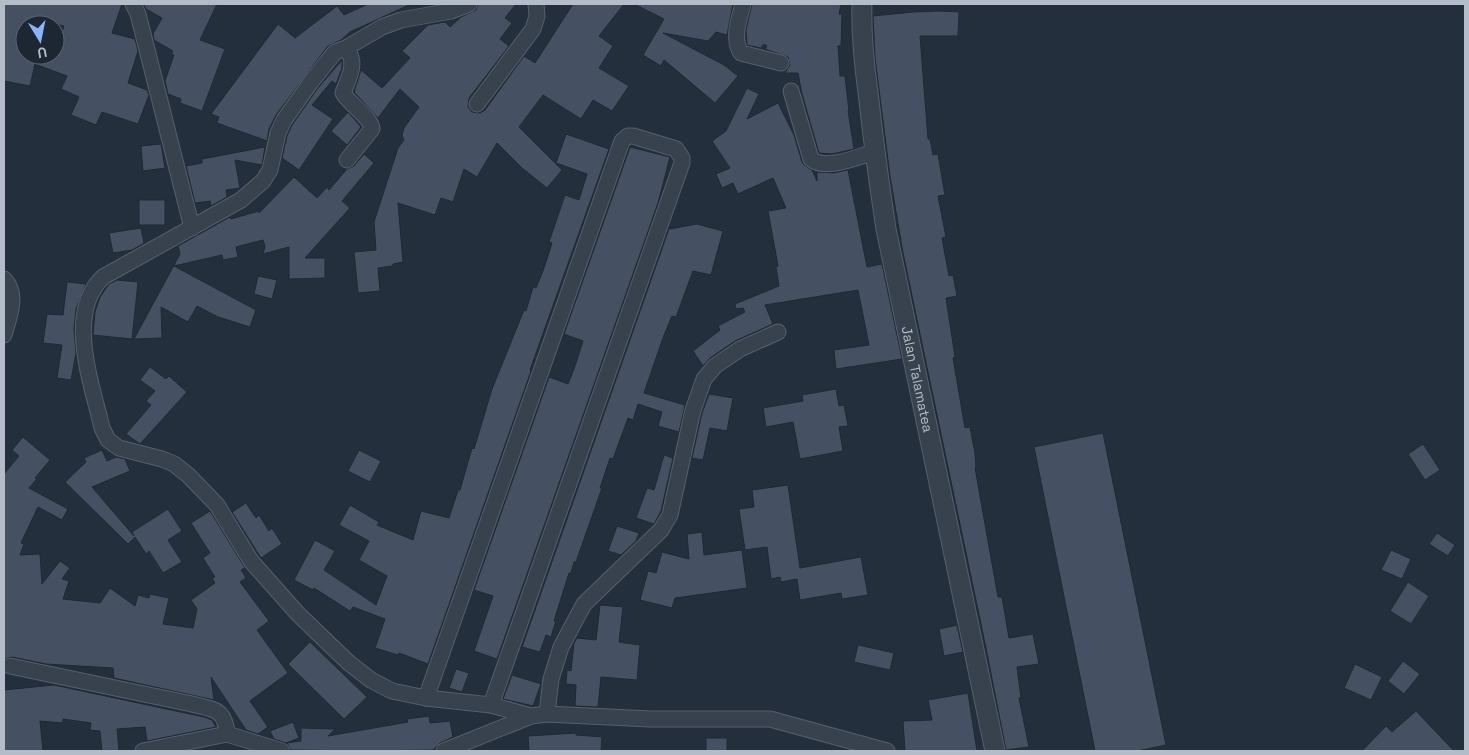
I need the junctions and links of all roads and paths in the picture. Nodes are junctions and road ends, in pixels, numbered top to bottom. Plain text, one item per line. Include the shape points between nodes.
1 (133, 4) edge
2 (469, 4) edge
3 (536, 4) edge
4 (743, 4) edge
5 (862, 4) edge
6 (346, 48) junction
7 (781, 63) dead end
8 (792, 91) dead end
9 (477, 104) dead end
10 (874, 152) junction
11 (347, 160) dead end
12 (192, 228) junction
13 (4, 279) edge
14 (778, 332) dead end
15 (4, 335) edge
16 (10, 666) dead end
17 (426, 698) junction
18 (491, 705) junction
19 (547, 714) junction
20 (531, 716) junction
21 (227, 734) junction
22 (145, 751) edge
23 (282, 751) edge
24 (444, 751) edge
25 (887, 751) edge
26 (994, 751) edge

1 - 12 street
2 - 6 street via 451,11 401,20
3 - 9 street via 533,29
4 - 7 street via 737,33 738,47 742,53
5 - 10 street, Jalan Talamatea via 861,26
6 - 11 street via 351,54 352,64 343,93 371,122 372,129
6 - 12 street via 335,52 284,120 270,170 263,181 241,200
8 - 10 street via 811,159 816,163 829,164
10 - 26 street, Jalan Talamatea via 890,248
12 - 17 street via 103,277 95,285 84,320 84,349 102,428 108,440 118,448 162,459 188,475 217,505 251,561 348,663 392,690
13 - 15 street via 10,288 12,303
14 - 19 street via 740,349 715,366 704,379 693,410 670,515 661,530 580,610 561,646 551,679
16 - 21 street via 216,711 222,714
17 - 18 street
17 - 18 street via 622,141 633,136 676,149 682,163
18 - 20 street
19 - 20 street
19 - 25 street via 650,719 770,719
20 - 24 street
21 - 22 street
21 - 23 street

